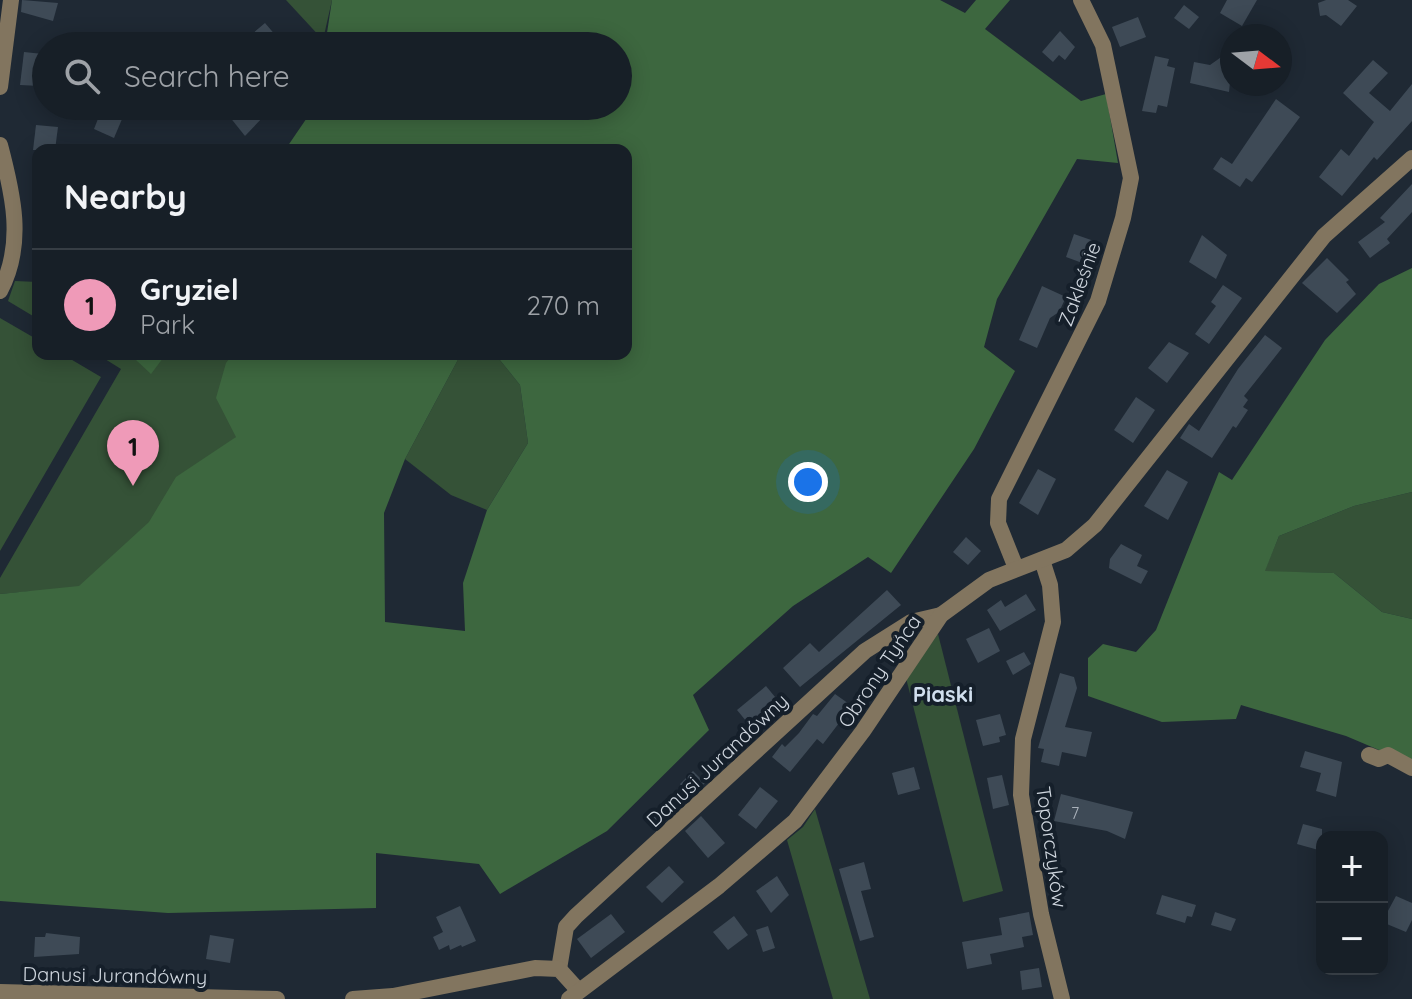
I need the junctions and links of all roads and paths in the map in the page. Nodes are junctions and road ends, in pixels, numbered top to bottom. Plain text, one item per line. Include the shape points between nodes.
1 (11, 0) edge
2 (1081, 0) edge
3 (0, 87) edge
4 (0, 145) edge
5 (1412, 158) edge
6 (0, 291) edge
7 (1042, 560) junction
8 (1016, 568) junction
9 (941, 615) junction
10 (1369, 755) dead end
11 (1412, 768) edge
12 (559, 969) junction
13 (0, 992) edge
14 (573, 994) edge
15 (277, 999) edge
16 (353, 999) edge
17 (1062, 999) edge

1 - 3 street
2 - 8 street, Zakleśnie via 1103,45 1131,178 1098,301 999,499 998,523
4 - 6 street via 16,227
5 - 7 street, Obrony Tyńca via 1324,236 1095,525 1066,550
7 - 8 street, Obrony Tyńca
7 - 17 street, Toporczyków via 1053,622 1023,739 1021,795
8 - 9 street, Obrony Tyńca via 989,580
9 - 12 street, Danusi Jurandówny via 911,622 865,651 576,916 566,927
9 - 14 street, Obrony Tyńca via 795,821 719,886
10 - 11 street via 1388,755
12 - 14 street
12 - 16 street via 535,968
13 - 15 street, Danusi Jurandówny

